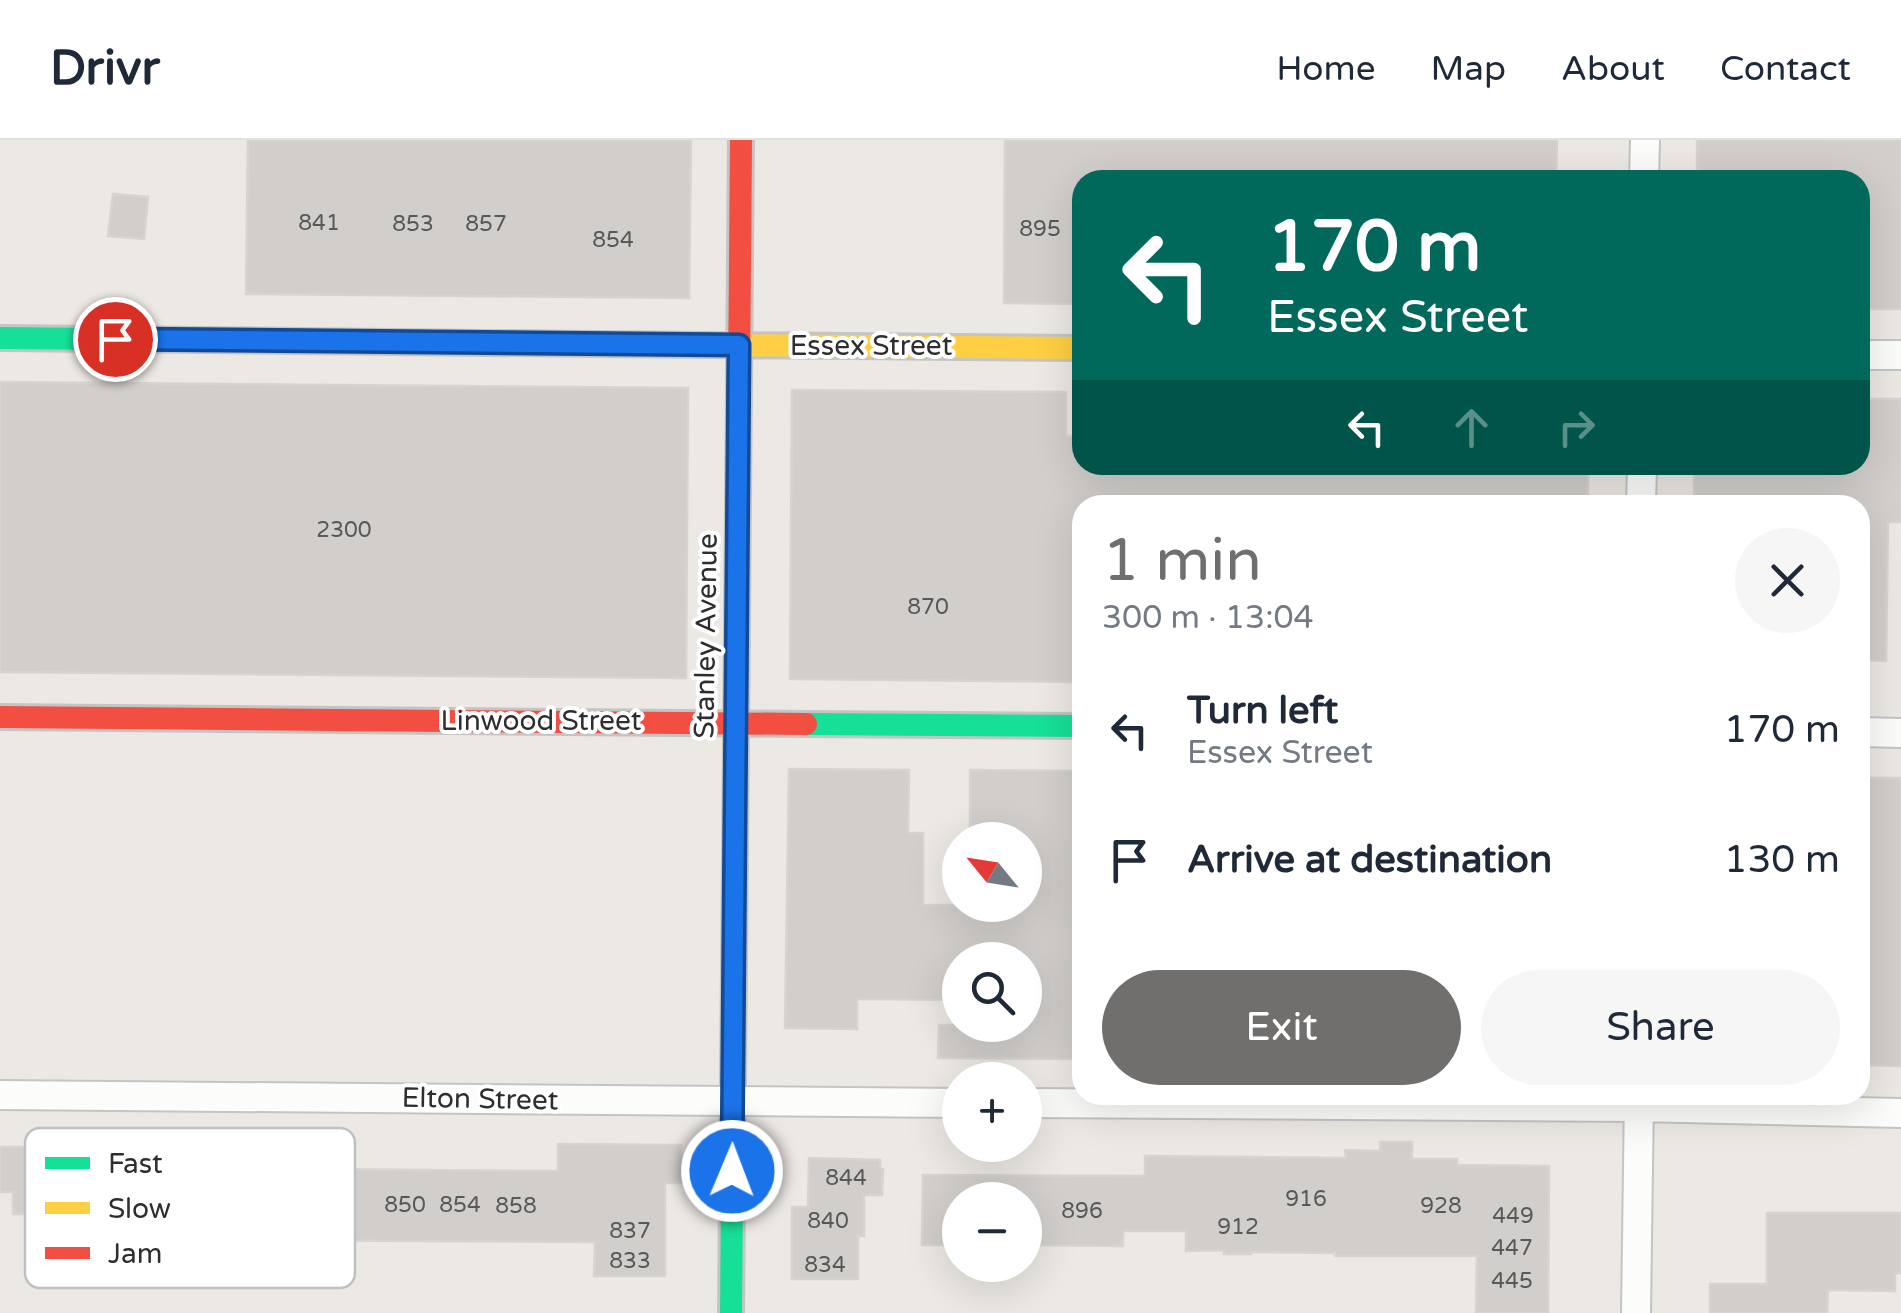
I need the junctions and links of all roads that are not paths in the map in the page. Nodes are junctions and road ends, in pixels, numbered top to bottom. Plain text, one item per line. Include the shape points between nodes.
1 (741, 140) edge
2 (1644, 140) edge
3 (1644, 170) edge
4 (0, 338) edge
5 (739, 345) junction
6 (1072, 348) edge
7 (1870, 355) edge
8 (1901, 356) edge
9 (0, 717) edge
10 (735, 722) junction
11 (1072, 726) edge
12 (1870, 732) edge
13 (1901, 733) edge
14 (0, 1094) edge
15 (733, 1101) junction
16 (942, 1103) edge
17 (1042, 1103) edge
18 (1072, 1103) edge
19 (1639, 1105) edge
20 (1726, 1105) edge
21 (1901, 1113) edge
22 (732, 1313) edge
23 (1636, 1313) edge

1 - 5 street, Stanley Avenue
2 - 3 street
4 - 5 street, Essex Street
5 - 6 street, Essex Street
5 - 10 street, Stanley Avenue
7 - 8 street
9 - 10 street, Linwood Street
10 - 11 street, Linwood Street
10 - 15 street, Stanley Avenue
12 - 13 street
14 - 15 street, Elton Street
15 - 16 street, Elton Street
15 - 22 street, Stanley Avenue
17 - 18 street
19 - 23 street
20 - 21 street

